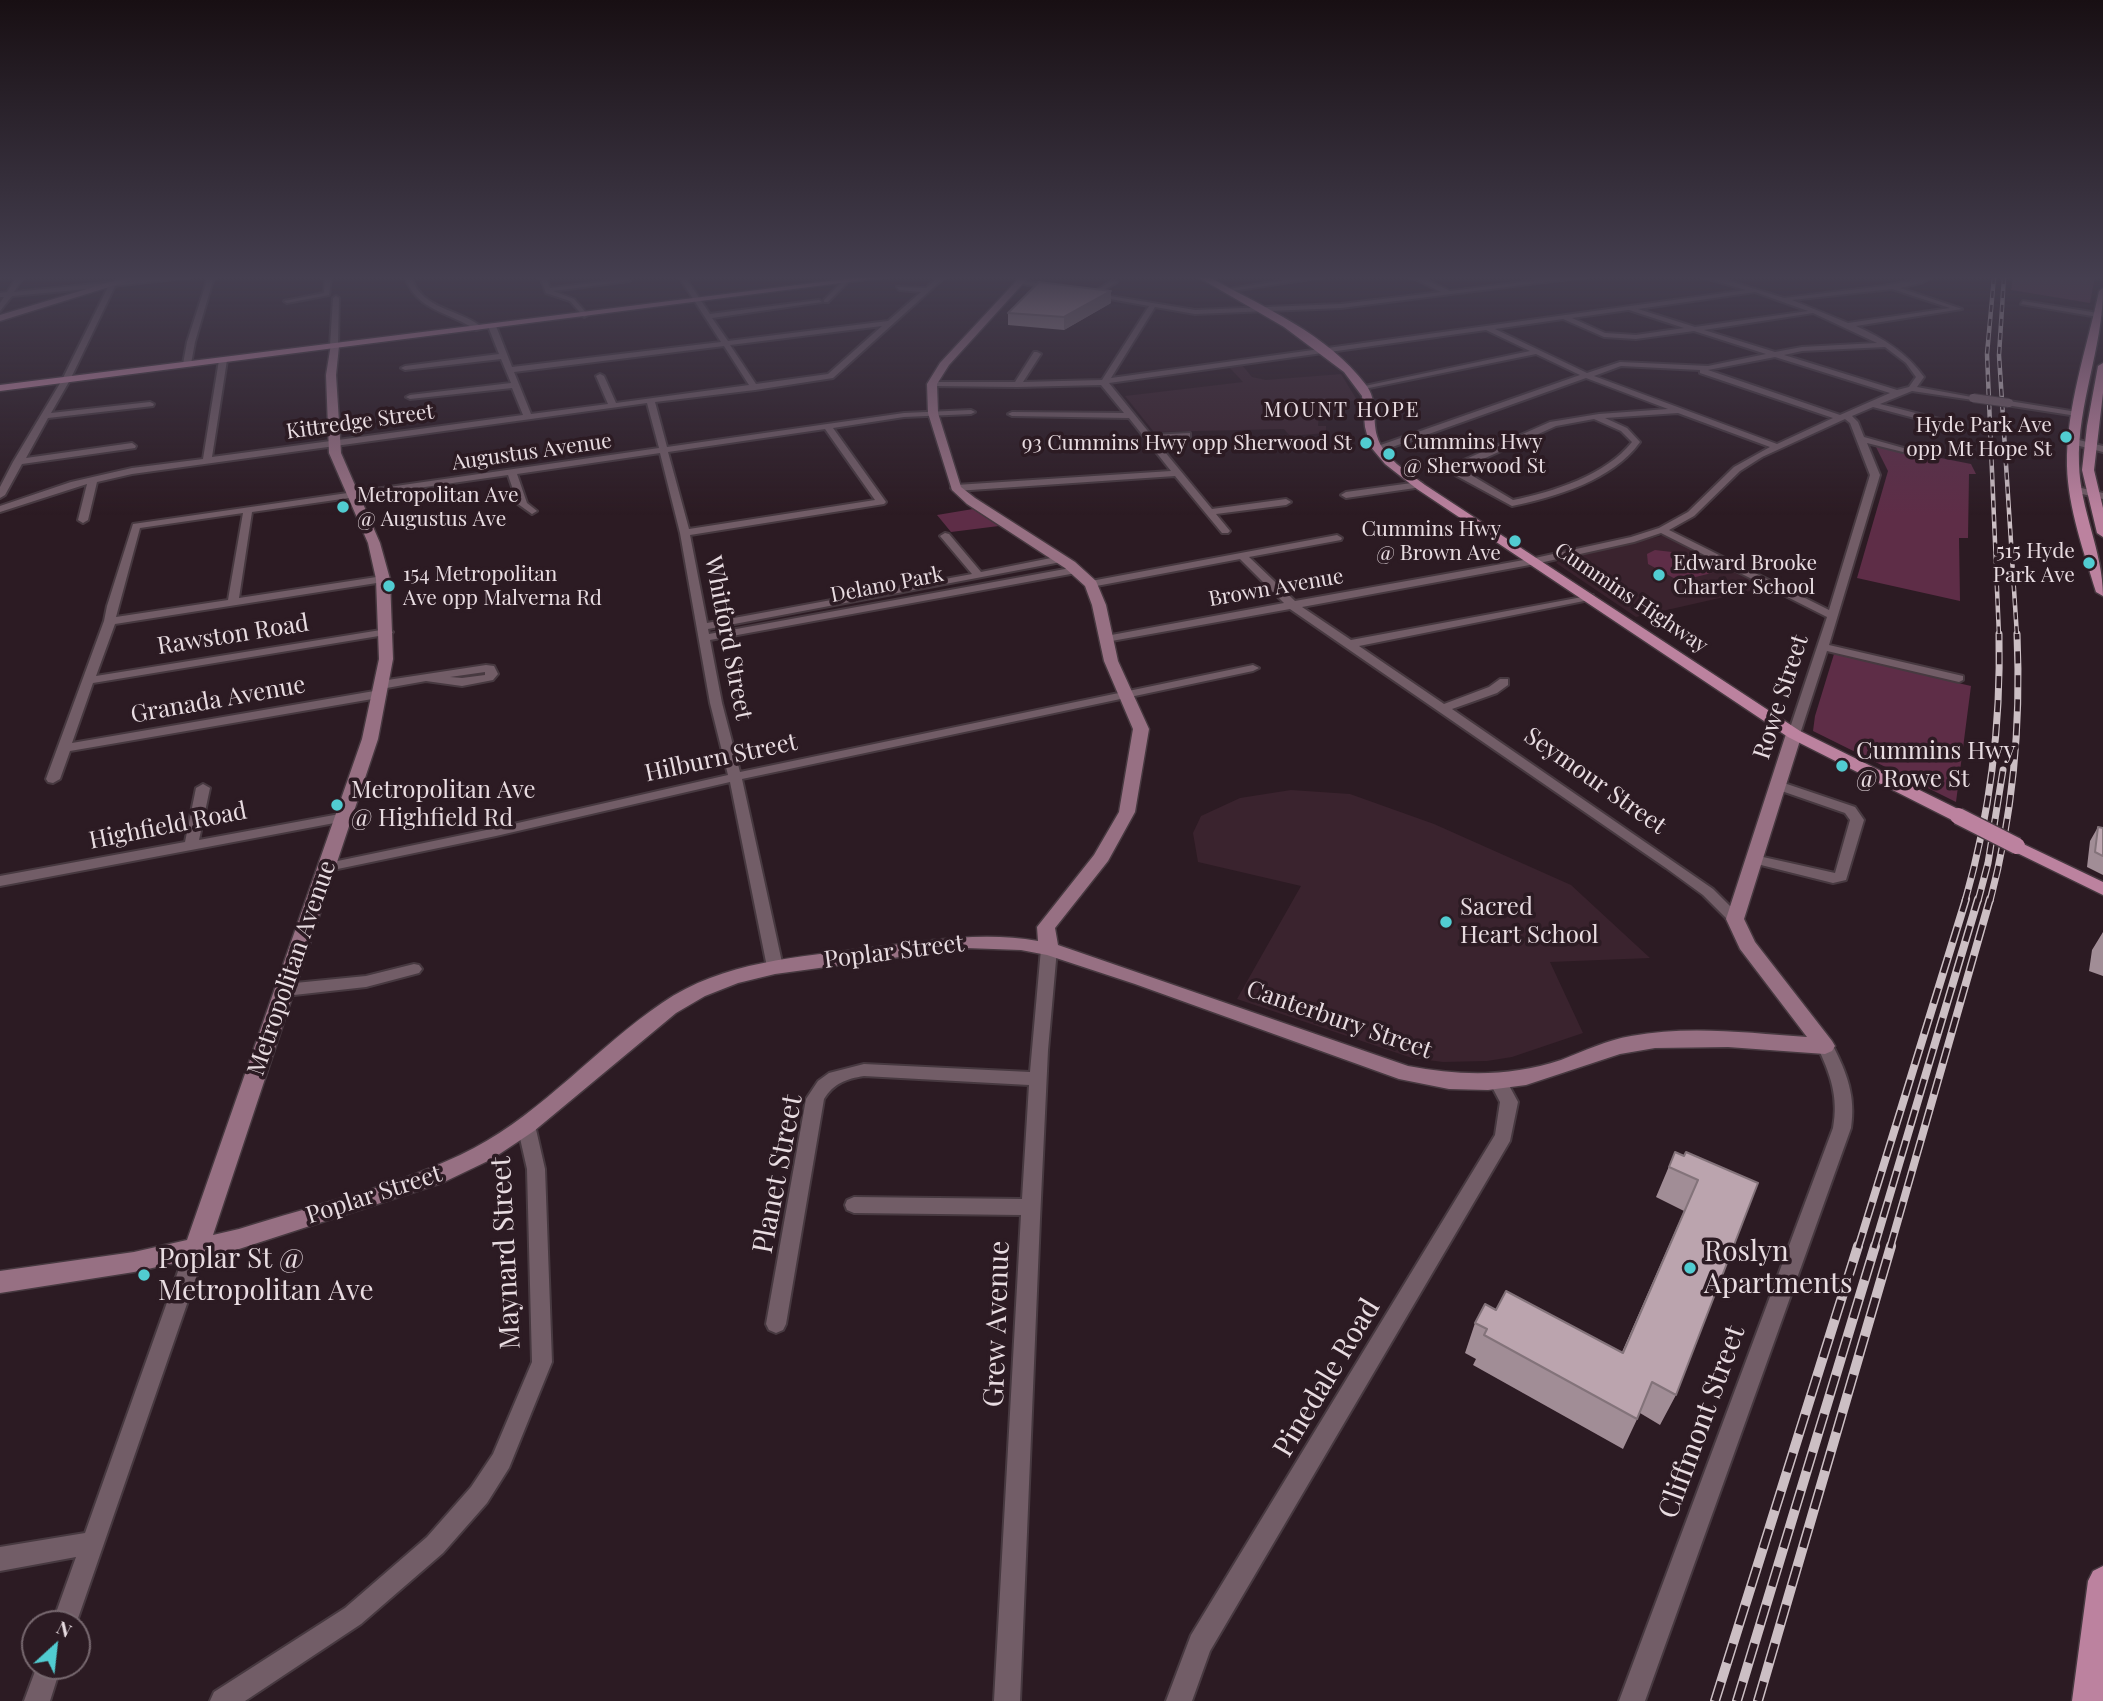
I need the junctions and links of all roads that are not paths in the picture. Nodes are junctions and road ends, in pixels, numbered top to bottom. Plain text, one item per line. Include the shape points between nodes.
1 (78, 356) edge
2 (188, 356) edge
3 (252, 356) edge
4 (333, 356) edge
5 (500, 356) edge
6 (503, 356) edge
7 (618, 356) edge
8 (735, 356) edge
9 (855, 356) edge
10 (951, 356) edge
11 (1035, 356) edge
12 (1121, 356) edge
13 (1288, 356) edge
14 (1331, 356) edge
15 (1515, 356) edge
16 (1546, 356) edge
17 (1761, 356) edge
18 (1780, 356) edge
19 (1903, 356) edge
20 (2089, 356) edge
21 (223, 360) junction
22 (187, 364) junction
23 (405, 368) dead end
24 (1695, 368) junction
25 (509, 370) junction
26 (2103, 371) edge
27 (1584, 375) junction
28 (600, 376) dead end
29 (66, 380) junction
30 (1104, 383) junction
31 (515, 384) junction
32 (932, 384) junction
33 (1017, 385) junction
34 (1364, 387) junction
35 (0, 388) edge
36 (755, 388) junction
37 (1912, 389) junction
38 (1897, 393) junction
39 (410, 397) dead end
40 (651, 401) junction
41 (150, 404) dead end
42 (1872, 404) junction
43 (613, 406) junction
44 (1677, 411) junction
45 (971, 412) dead end
46 (933, 413) junction
47 (1012, 414) dead end
48 (2077, 414) junction
49 (1131, 415) junction
50 (43, 416) junction
51 (1842, 416) junction
52 (2094, 416) junction
53 (528, 417) junction
54 (1597, 418) junction
55 (828, 427) junction
56 (1960, 427) dead end
57 (1187, 435) dead end
58 (1149, 438) junction
59 (1862, 439) junction
60 (2075, 442) junction
61 (334, 444) junction
62 (2090, 445) junction
63 (132, 446) dead end
64 (1776, 446) junction
65 (1378, 449) junction
66 (1903, 449) dead end
67 (2103, 449) edge
68 (664, 450) junction
69 (206, 461) junction
70 (17, 462) junction
71 (512, 472) junction
72 (1179, 473) junction
73 (93, 480) junction
74 (1419, 485) junction
75 (956, 488) junction
76 (2077, 490) junction
77 (353, 494) junction
78 (2098, 494) edge
79 (0, 495) edge
80 (1346, 495) dead end
81 (1286, 502) dead end
82 (0, 509) edge
83 (248, 510) junction
84 (532, 511) dead end
85 (1210, 512) junction
86 (83, 520) dead end
87 (1662, 530) junction
88 (1225, 531) dead end
89 (685, 533) junction
90 (2103, 533) edge
91 (945, 536) dead end
92 (1337, 538) dead end
93 (1242, 556) junction
94 (1061, 559) junction
95 (1535, 561) junction
96 (1076, 570) junction
97 (979, 576) junction
98 (383, 579) junction
99 (1091, 584) junction
100 (2103, 592) edge
101 (1589, 597) junction
102 (233, 602) junction
103 (1292, 605) junction
104 (1833, 616) junction
105 (110, 621) junction
106 (387, 632) junction
107 (703, 632) junction
108 (1106, 639) junction
109 (1349, 644) junction
110 (1823, 647) junction
111 (1253, 668) dead end
112 (430, 678) dead end
113 (1959, 678) dead end
114 (87, 681) junction
115 (1504, 682) dead end
116 (381, 689) junction
117 (1124, 694) junction
118 (1443, 709) junction
119 (1794, 734) junction
120 (63, 748) junction
121 (735, 777) junction
122 (53, 779) dead end
123 (1778, 785) junction
124 (203, 788) dead end
125 (345, 817) junction
126 (191, 845) junction
127 (1754, 859) junction
128 (328, 867) junction
129 (0, 881) edge
130 (2103, 889) edge
131 (1735, 919) junction
132 (1049, 949) junction
133 (775, 967) junction
134 (414, 969) dead end
135 (285, 990) junction
136 (1825, 1046) junction
137 (1038, 1079) junction
138 (1499, 1083) junction
139 (526, 1125) junction
140 (854, 1205) dead end
141 (1030, 1207) junction
142 (196, 1249) junction
143 (0, 1282) edge
144 (776, 1324) dead end
145 (92, 1543) junction
146 (0, 1559) edge
147 (2103, 1581) edge
148 (69, 1610) edge
149 (44, 1680) edge
150 (37, 1701) edge
151 (223, 1701) edge
152 (1007, 1701) edge
153 (1179, 1701) edge
154 (1632, 1701) edge
155 (2088, 1701) edge

1 - 29 street
2 - 22 street
3 - 21 main road
4 - 61 street, Metropolitan Avenue
5 - 23 street
6 - 25 street
7 - 25 street
8 - 36 street
9 - 36 street, Kittredge Street via 834,375
10 - 32 street
11 - 33 street
12 - 30 street
13 - 30 street
14 - 34 main road
15 - 34 street
16 - 27 street
17 - 24 street
18 - 38 street
19 - 37 street via 1918,371 1920,380
20 - 48 main road
21 - 22 main road
21 - 69 street
22 - 29 main road
24 - 27 street via 1619,365
24 - 51 street
25 - 31 street
26 - 52 main road
27 - 44 street
27 - 65 street
28 - 43 street
29 - 35 main road
29 - 50 street
30 - 33 street
30 - 49 street
31 - 39 street
31 - 53 street
32 - 33 street
32 - 46 street
34 - 65 main road
36 - 40 street, Kittredge Street
37 - 38 street, Brown Avenue
37 - 48 street, bridge
38 - 42 street, Brown Avenue
40 - 43 street, Kittredge Street
40 - 68 street, Whitford Street
41 - 50 street
42 - 51 street, Brown Avenue
42 - 56 street
43 - 53 street, Kittredge Street
44 - 54 street
44 - 64 street
45 - 46 street, Augustus Avenue
46 - 55 street, Augustus Avenue
46 - 75 street
47 - 49 street
48 - 52 main road
48 - 60 main road
49 - 58 street
50 - 70 street
51 - 59 street, Rowe Street via 1853,420
51 - 64 street, Brown Avenue
52 - 62 main road
53 - 61 street, Kittredge Street
54 - 54 street via 1553,424 1456,469 1512,503 1578,481 1614,463 1636,442 1628,432
55 - 68 street, Augustus Avenue
55 - 89 street via 881,502
57 - 58 street
58 - 72 street
59 - 66 street
59 - 104 street, Rowe Street via 1875,475
60 - 62 street
60 - 76 main road
61 - 69 street, Kittredge Street
61 - 77 street, Metropolitan Avenue
62 - 67 street
62 - 78 main road via 2088,470
63 - 70 street
64 - 87 street, Brown Avenue via 1737,469 1704,505
65 - 74 main road, Cummins Highway
68 - 71 street, Augustus Avenue
68 - 89 street, Whitford Street
69 - 73 street, Kittredge Street
70 - 79 street
71 - 77 street, Augustus Avenue
71 - 84 street via 523,504
72 - 75 street
72 - 85 street
73 - 82 street, Kittredge Street
73 - 86 street
74 - 80 street
74 - 95 main road, Cummins Highway
75 - 94 street
76 - 78 street
76 - 100 main road
77 - 83 street, Augustus Avenue
77 - 98 street, Metropolitan Avenue
78 - 90 main road
81 - 85 street
83 - 102 street
83 - 105 street, Augustus Avenue via 136,526
85 - 88 street
87 - 95 street, Brown Avenue
87 - 104 street
89 - 107 street, Whitford Street
91 - 97 street
92 - 93 street
93 - 99 street
93 - 103 street, Seymour Street
94 - 96 street
94 - 97 street, Delano Park
95 - 101 main road, Cummins Highway
95 - 103 street, Brown Avenue
96 - 99 street
96 - 107 street, Delano Park
97 - 107 street, Delano Park
98 - 102 street
98 - 106 street, Metropolitan Avenue
99 - 108 street
101 - 109 street
101 - 119 main road, Cummins Highway
102 - 105 street
103 - 108 street, Brown Avenue
103 - 109 street, Seymour Street
104 - 110 street, Rowe Street
105 - 114 street
106 - 114 street, Rawston Road
106 - 116 street, Metropolitan Avenue
107 - 121 street, Whitford Street
108 - 117 street
109 - 118 street, Seymour Street
110 - 113 street
110 - 119 street, Rowe Street
111 - 117 street, Hilburn Street
112 - 116 street, Granada Avenue
114 - 120 street
115 - 118 street
116 - 120 street, Granada Avenue
116 - 125 street, Metropolitan Avenue
117 - 121 street, Hilburn Street
117 - 132 street via 1141,729 1127,812 1102,857 1046,928
118 - 131 street, Seymour Street via 1708,892
119 - 123 street, Rowe Street
119 - 130 main road, Cummins Highway, bridge
120 - 122 street
121 - 128 street, Hilburn Street
121 - 133 street, Whitford Street
123 - 127 street, Rowe Street
123 - 127 street via 1850,810 1857,820 1841,877
124 - 126 street
125 - 126 street, Highfield Road
125 - 128 street, Metropolitan Avenue
126 - 129 street, Highfield Road
127 - 131 street, Rowe Street
128 - 135 street, Metropolitan Avenue
131 - 136 street, Seymour Street via 1747,944
132 - 133 street, Poplar Street via 966,942
132 - 137 street, Grew Avenue
132 - 138 street, Canterbury Street via 1406,1073 1441,1081
133 - 139 street, Poplar Street via 733,977 669,1007
134 - 135 street via 360,984
135 - 142 street, Metropolitan Avenue
136 - 138 street, Canterbury Street via 1635,1042
136 - 154 street, Cliffmont Street via 1844,1090 1841,1133
137 - 141 street, Grew Avenue
137 - 144 street, Planet Street via 864,1070 838,1073 822,1084 815,1099
138 - 153 street, Pinedale Road via 1509,1102 1504,1136 1200,1644
139 - 142 street, Poplar Street via 484,1153 434,1177
139 - 151 street, Maynard Street via 536,1169 542,1362 501,1461 479,1495 425,1554 353,1616
140 - 141 street
141 - 152 street, Grew Avenue
142 - 143 street, Poplar Street
142 - 145 street, Metropolitan Avenue
145 - 146 street
145 - 148 street, Metropolitan Avenue
147 - 155 main road
149 - 150 street

